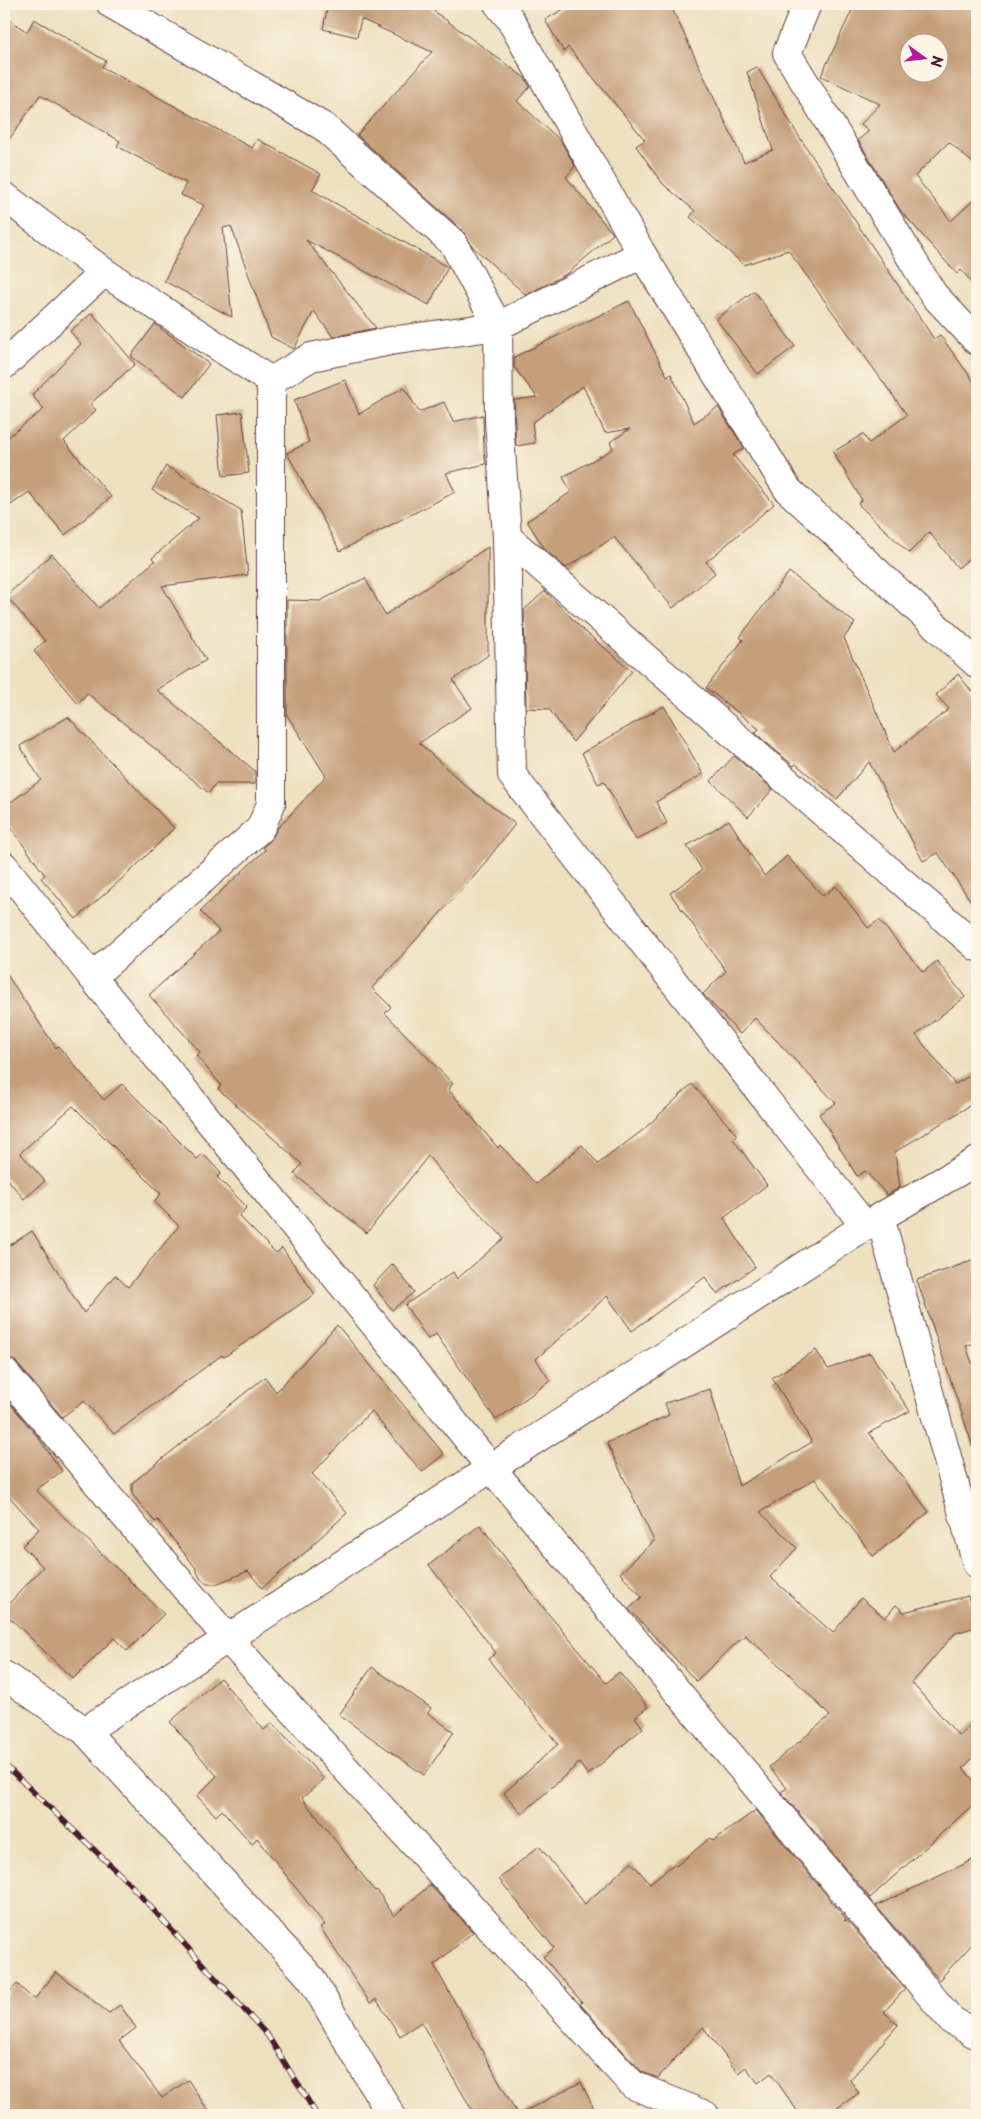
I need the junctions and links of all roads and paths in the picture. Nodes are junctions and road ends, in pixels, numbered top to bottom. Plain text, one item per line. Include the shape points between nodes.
1 (111, 4) edge
2 (498, 4) edge
3 (807, 4) edge
4 (4, 196) edge
5 (642, 254) junction
6 (104, 272) junction
7 (498, 326) junction
8 (977, 341) edge
9 (4, 365) edge
10 (271, 381) junction
11 (507, 537) junction
12 (977, 664) edge
13 (4, 866) edge
14 (977, 947) edge
15 (92, 976) junction
16 (977, 1160) edge
17 (873, 1222) junction
18 (4, 1372) edge
19 (492, 1469) junction
20 (977, 1564) edge
21 (228, 1639) junction
22 (4, 1674) edge
23 (85, 1731) junction
24 (977, 2035) edge
25 (391, 2115) edge
26 (705, 2115) edge

1 - 7 street via 324,127 453,243
2 - 5 street
3 - 8 street via 787,53 933,294
4 - 6 street
5 - 7 street
5 - 12 street via 788,490
6 - 9 street
6 - 10 street
7 - 10 street via 390,341 311,357
7 - 11 street via 499,420
10 - 15 street via 271,804 260,829
11 - 14 street
11 - 17 street via 512,776
13 - 15 street
15 - 19 street
16 - 17 street
17 - 19 street
17 - 20 street
18 - 21 street
19 - 21 street
19 - 24 street via 951,2020
21 - 23 street
21 - 26 street via 633,2085
22 - 23 street
23 - 25 street via 312,1978

